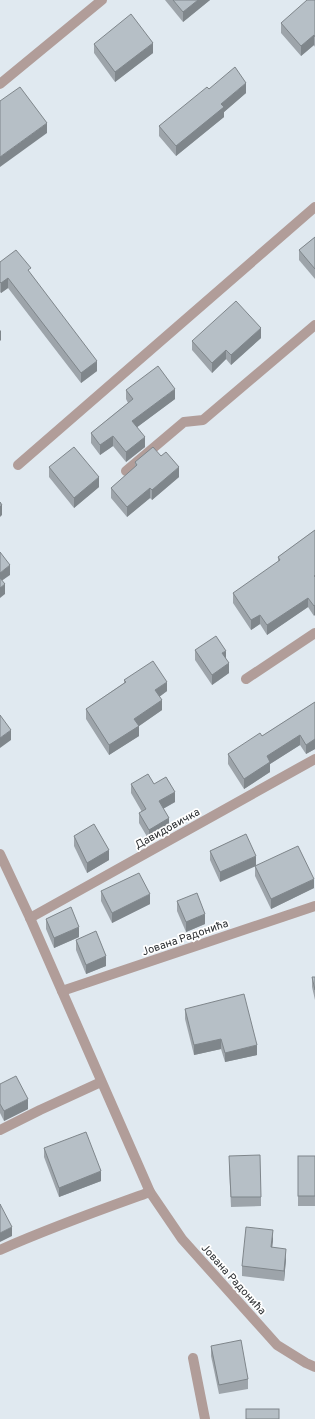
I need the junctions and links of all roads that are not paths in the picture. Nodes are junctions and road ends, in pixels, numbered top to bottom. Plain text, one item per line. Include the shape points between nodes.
1 (102, 0) edge
2 (0, 84) edge
3 (315, 207) edge
4 (315, 325) edge
5 (18, 465) dead end
6 (126, 471) dead end
7 (315, 633) edge
8 (246, 679) dead end
9 (315, 760) edge
10 (0, 854) edge
11 (315, 906) edge
12 (30, 918) junction
13 (62, 991) junction
14 (101, 1082) junction
15 (0, 1130) edge
16 (150, 1192) junction
17 (0, 1250) edge
18 (193, 1358) dead end
19 (315, 1367) edge
20 (205, 1419) edge

1 - 2 street
3 - 5 street
4 - 6 street via 203,420 184,422
7 - 8 street
9 - 12 street, Давидовичка
10 - 12 street, Јована Радонића
11 - 13 street, Јована Радонића
12 - 13 street, Јована Радонића
13 - 14 street, Јована Радонића
14 - 15 street
14 - 16 street, Јована Радонића
16 - 17 street
16 - 19 street, Јована Радонића via 182,1239 277,1346
18 - 20 street

